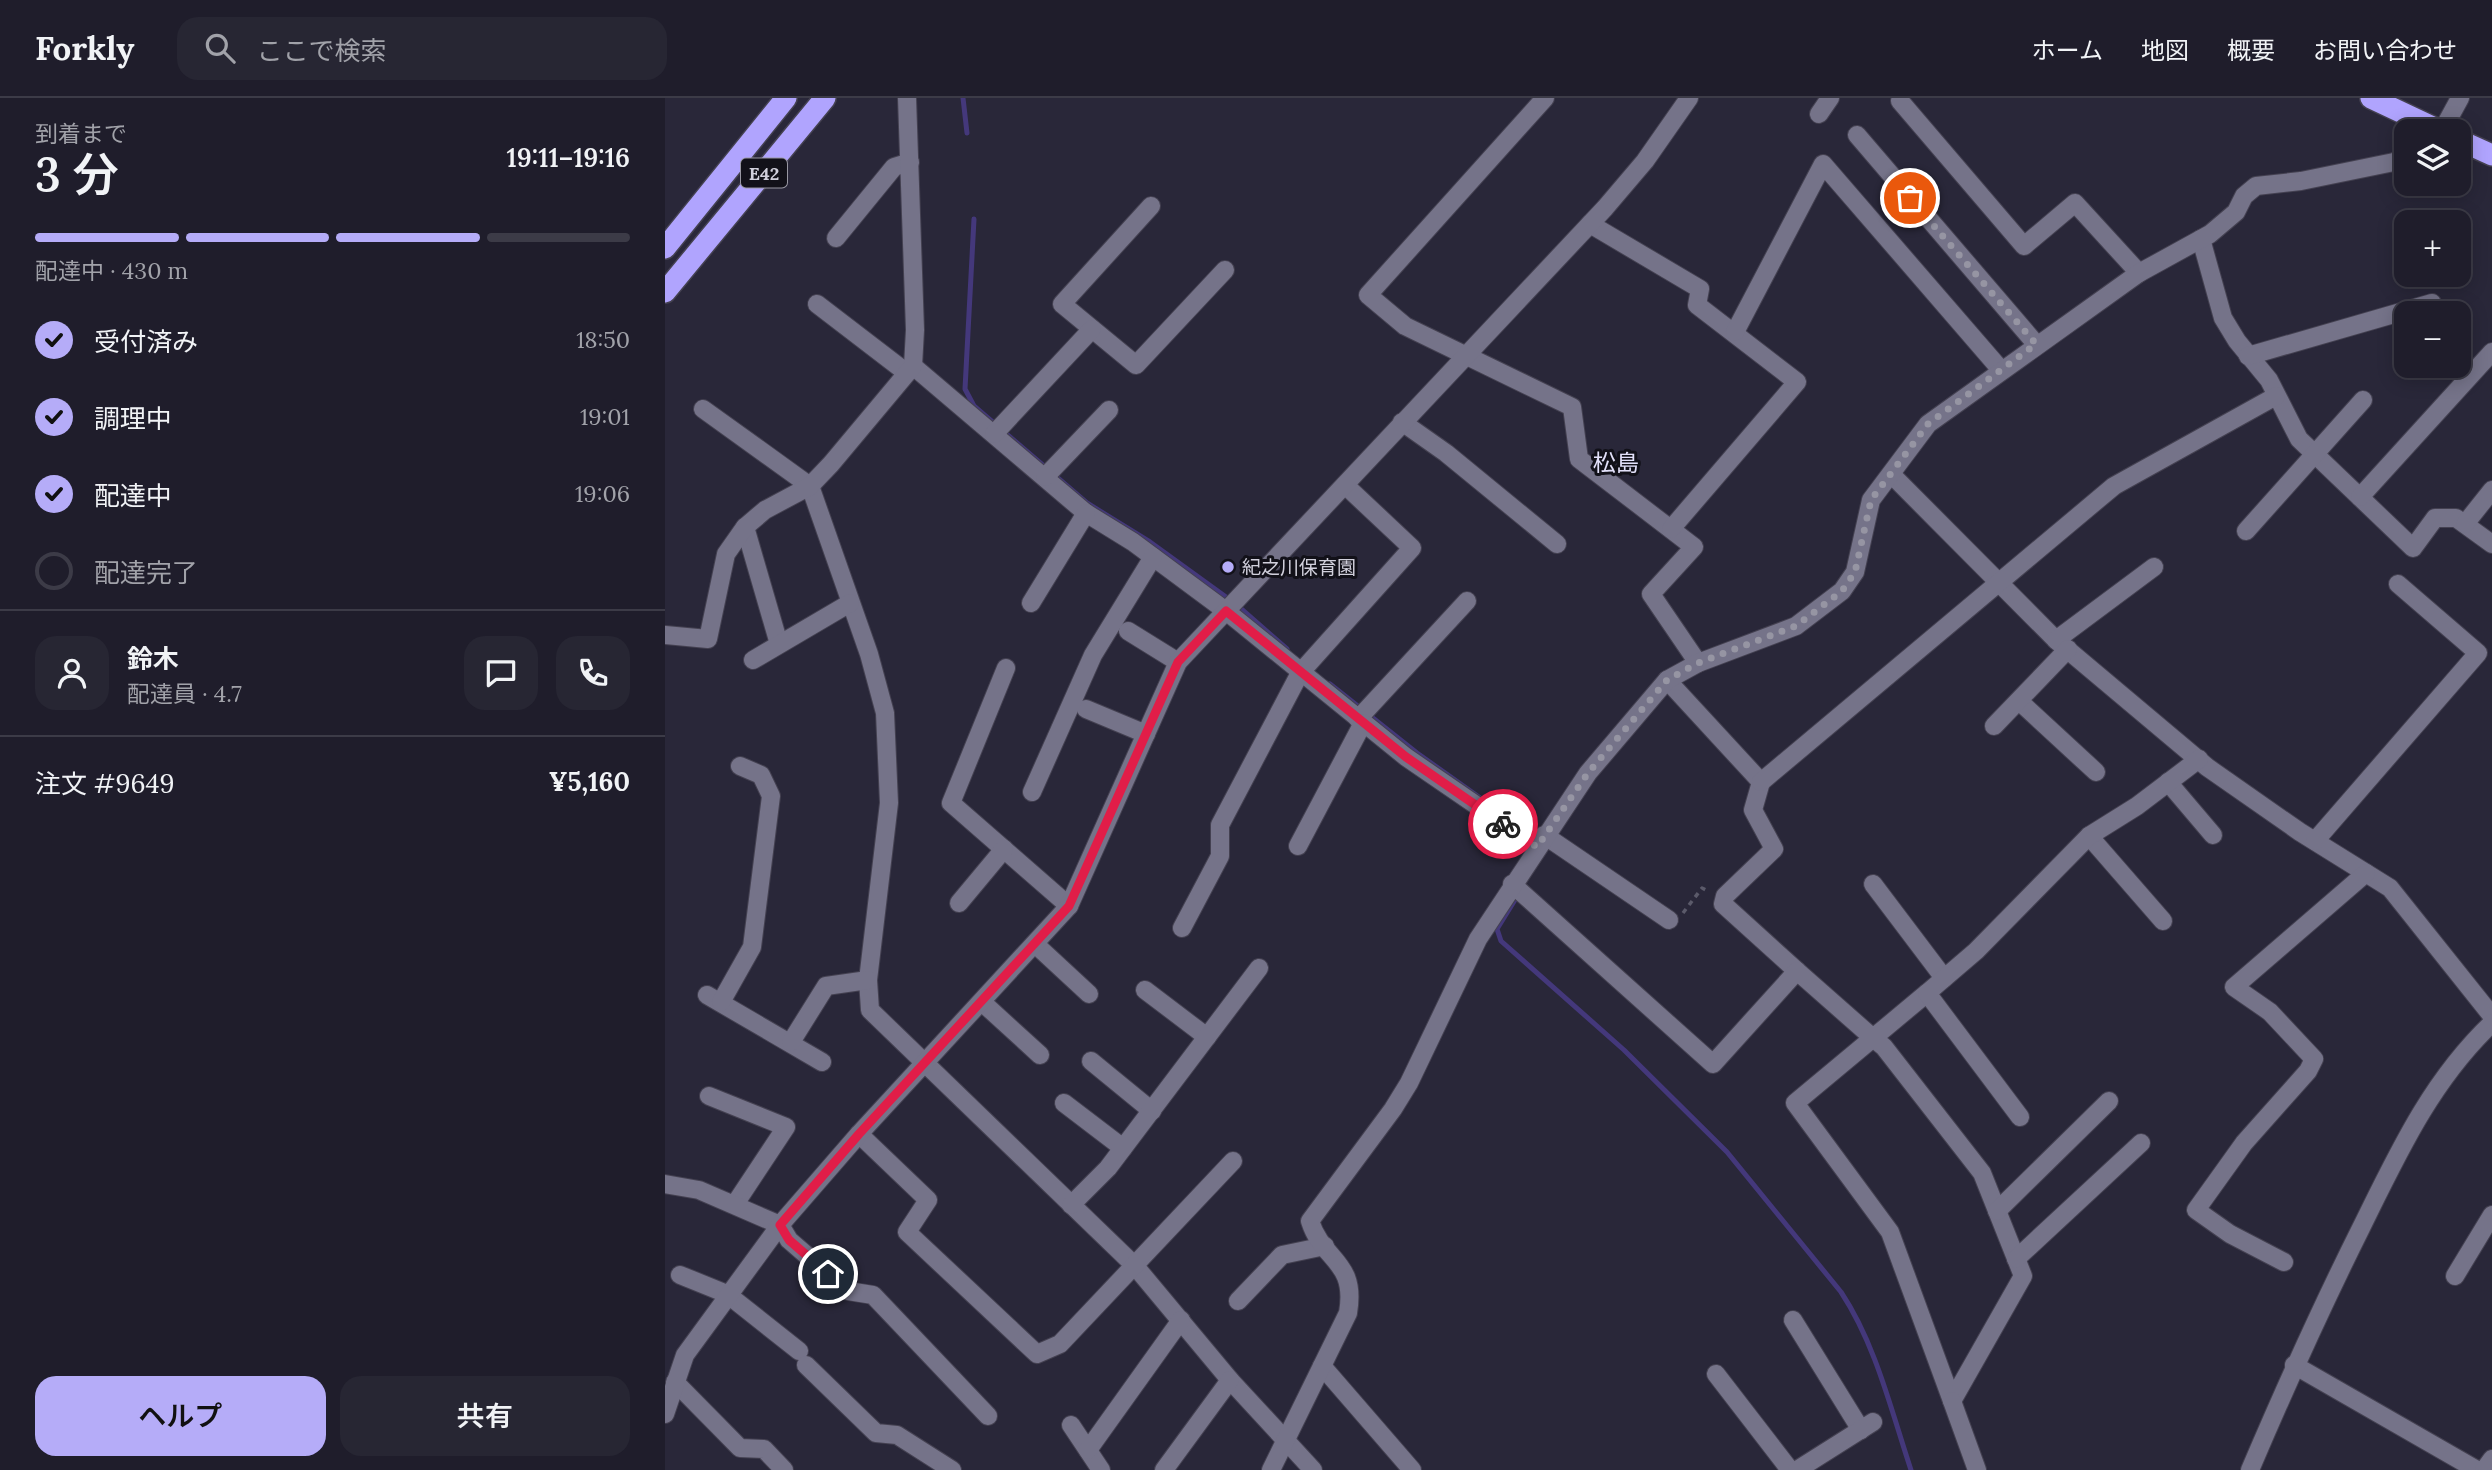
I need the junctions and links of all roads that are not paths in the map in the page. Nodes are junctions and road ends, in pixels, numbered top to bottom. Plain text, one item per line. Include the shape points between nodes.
1 (786, 98) edge
2 (825, 98) edge
3 (907, 98) edge
4 (1545, 98) edge
5 (1689, 98) edge
6 (1830, 98) edge
7 (2371, 98) edge
8 (2460, 98) edge
9 (1900, 101) dead end
10 (1819, 114) dead end
11 (2416, 119) edge
12 (2448, 119) edge
13 (1857, 135) dead end
14 (2471, 145) edge
15 (2492, 155) edge
16 (910, 162) junction
17 (2394, 162) edge
18 (1151, 206) dead end
19 (1590, 224) junction
20 (836, 238) dead end
21 (2201, 239) junction
22 (671, 240) edge
23 (1225, 270) dead end
24 (2139, 273) junction
25 (665, 292) edge
26 (817, 304) dead end
27 (2394, 314) edge
28 (1092, 329) junction
29 (1735, 332) junction
30 (2036, 344) junction
31 (2492, 352) edge
32 (1467, 353) junction
33 (2248, 356) junction
34 (910, 369) junction
35 (2001, 370) junction
36 (2276, 396) junction
37 (2363, 400) dead end
38 (703, 409) dead end
39 (1109, 410) dead end
40 (1402, 422) junction
41 (998, 430) junction
42 (2315, 454) junction
43 (1048, 474) junction
44 (1892, 475) junction
45 (810, 485) junction
46 (1345, 485) junction
47 (2492, 491) edge
48 (2360, 497) junction
49 (1086, 513) junction
50 (2465, 524) junction
51 (745, 527) junction
52 (1671, 529) junction
53 (2246, 531) dead end
54 (1557, 544) dead end
55 (2492, 544) edge
56 (1153, 557) junction
57 (2154, 567) dead end
58 (1996, 582) junction
59 (2398, 584) dead end
60 (1467, 601) dead end
61 (850, 603) junction
62 (1031, 603) dead end
63 (1226, 611) junction
64 (1128, 631) dead end
65 (665, 635) edge
66 (779, 644) junction
67 (2062, 644) junction
68 (753, 660) dead end
69 (1178, 662) junction
70 (1698, 663) junction
71 (1006, 668) dead end
72 (1305, 668) junction
73 (1667, 680) junction
74 (2018, 701) junction
75 (1087, 709) dead end
76 (1363, 716) junction
77 (1994, 726) dead end
78 (1146, 734) junction
79 (2199, 759) junction
80 (740, 766) dead end
81 (2096, 772) dead end
82 (1761, 782) junction
83 (2168, 782) junction
84 (1032, 792) dead end
85 (2213, 835) dead end
86 (2089, 836) junction
87 (2315, 841) junction
88 (1540, 842) junction
89 (1297, 846) dead end
90 (1004, 849) junction
91 (2366, 873) junction
92 (1873, 884) dead end
93 (1518, 889) junction
94 (959, 903) dead end
95 (1069, 906) junction
96 (1669, 920) road end
97 (2163, 920) dead end
98 (1182, 928) dead end
99 (1035, 944) junction
100 (1259, 968) dead end
101 (1797, 971) junction
102 (1944, 978) junction
103 (868, 980) junction
104 (1145, 990) dead end
105 (1927, 993) junction
106 (1089, 994) dead end
107 (983, 1003) junction
108 (2492, 1016) edge
109 (2492, 1023) edge
110 (1207, 1037) junction
111 (1873, 1038) junction
112 (791, 1042) junction
113 (1040, 1055) dead end
114 (1091, 1061) dead end
115 (822, 1062) dead end
116 (925, 1065) junction
117 (709, 1096) dead end
118 (2109, 1101) dead end
119 (1064, 1103) dead end
120 (1152, 1111) junction
121 (2020, 1117) dead end
122 (859, 1134) junction
123 (2141, 1143) dead end
124 (1123, 1148) junction
125 (1233, 1161) dead end
126 (665, 1184) edge
127 (735, 1204) junction
128 (1071, 1205) junction
129 (1997, 1211) junction
130 (2492, 1215) edge
131 (780, 1225) junction
132 (1325, 1246) junction
133 (2016, 1259) junction
134 (2284, 1262) dead end
135 (1135, 1266) junction
136 (680, 1275) dead end
137 (2455, 1276) dead end
138 (727, 1294) junction
139 (1238, 1301) dead end
140 (1181, 1320) junction
141 (1793, 1320) dead end
142 (2294, 1365) junction
143 (1322, 1366) junction
144 (1716, 1374) dead end
145 (1230, 1380) junction
146 (675, 1382) junction
147 (1952, 1401) junction
148 (665, 1414) edge
149 (988, 1416) dead end
150 (1070, 1425) dead end
151 (1285, 1440) junction
152 (1088, 1450) junction
153 (2492, 1459) edge
154 (784, 1470) edge
155 (952, 1470) edge
156 (1101, 1470) edge
157 (1164, 1470) edge
158 (1271, 1470) edge
159 (1313, 1470) edge
160 (1412, 1470) edge
161 (1790, 1470) edge
162 (1797, 1470) edge
163 (1977, 1470) edge
164 (2250, 1470) edge
165 (2477, 1470) edge
166 (2484, 1470) edge

1 - 22 highway, E42
2 - 25 highway, E42
3 - 16 street
4 - 32 street via 1368,295 1405,326
5 - 19 street via 1645,161
6 - 10 street
7 - 11 highway
8 - 12 street
9 - 24 street via 2024,246 2074,203
13 - 30 street
14 - 15 highway
16 - 20 street via 894,167
16 - 34 street via 915,330
17 - 21 street via 2256,186 2243,196 2236,212
18 - 28 street via 1062,304
19 - 29 street via 1700,289 1697,305
19 - 32 street
21 - 24 street
21 - 33 street via 2223,318
23 - 28 street via 1136,365
24 - 30 street
26 - 34 street
27 - 33 street
28 - 41 street
29 - 35 street via 1822,164
29 - 52 street via 1797,382
30 - 35 street
31 - 48 street
32 - 40 street
32 - 52 street via 1572,407 1579,459
33 - 36 street
34 - 41 street
34 - 45 street
35 - 44 street via 1928,424
36 - 42 street via 2299,439
36 - 58 street via 2114,486
37 - 42 street
38 - 45 street
39 - 43 street
40 - 46 street
40 - 54 street
41 - 43 street
42 - 48 street
42 - 53 street
43 - 49 street
44 - 58 street
44 - 70 street via 1871,500 1855,572 1842,591 1796,626
45 - 51 street
45 - 61 street
46 - 63 street
46 - 72 street via 1412,548
47 - 50 street
48 - 50 street via 2413,548 2435,518 2456,518
49 - 56 street
49 - 62 street
50 - 55 street
51 - 65 street via 726,554 708,639
51 - 66 street
52 - 70 street via 1694,547 1651,594
56 - 63 street
56 - 84 street via 1093,655
57 - 67 street
58 - 67 street
58 - 82 street
59 - 87 street via 2478,653
60 - 76 street
61 - 66 street
61 - 103 street via 885,713 889,803
63 - 69 street
63 - 72 street
64 - 69 street
66 - 68 street
67 - 74 street
67 - 79 street
69 - 78 street
70 - 73 street
71 - 90 street via 951,803
72 - 76 street
72 - 98 street via 1220,825 1220,856
73 - 82 street
73 - 88 street via 1588,773
74 - 77 street
74 - 81 street
75 - 78 street
76 - 88 street via 1406,757
76 - 89 street
78 - 95 street
79 - 83 street
79 - 87 street
80 - 112 street via 761,775 771,796 752,947 714,999
82 - 101 street via 1753,810 1774,849 1725,896 1723,904
83 - 85 street
83 - 86 street
86 - 97 street
86 - 102 street
87 - 91 street
88 - 93 street
88 - 96 street
90 - 94 street
90 - 95 street
91 - 108 street via 2405,904
91 - 134 street via 2234,987 2270,1012 2314,1059 2196,1210
92 - 102 street
93 - 101 street via 1713,1063
93 - 132 street via 1451,989 1409,1083 1310,1221
95 - 99 street
99 - 106 street
99 - 107 street
100 - 110 street
101 - 111 street
102 - 105 street
103 - 112 street via 825,986
103 - 116 street via 870,1010
104 - 110 street
105 - 111 street
105 - 121 street
107 - 113 street
107 - 116 street
109 - 142 street via 2439,1082 2409,1129
110 - 120 street
111 - 129 street via 1982,1173
111 - 147 street via 1795,1103 1890,1232
112 - 115 street
114 - 120 street
116 - 122 street
116 - 128 street
117 - 127 street via 786,1127
118 - 129 street
119 - 124 street
120 - 124 street
122 - 131 street
122 - 135 street via 928,1200 907,1232 1037,1354 1060,1344
123 - 133 street
124 - 128 street
125 - 135 street
126 - 127 street via 699,1190
127 - 131 street
128 - 135 street
129 - 133 street
130 - 137 street
131 - 138 street
131 - 149 street via 789,1240 848,1291 873,1295
132 - 139 street via 1282,1255
132 - 143 street via 1349,1277 1350,1299 1348,1313
133 - 147 street via 2023,1276
135 - 140 street
136 - 138 street
138 - 146 street via 685,1354
138 - 155 street via 803,1358 876,1433 897,1435
140 - 145 street
140 - 152 street
141 - 162 street via 1867,1426
142 - 164 street
142 - 165 street
143 - 151 street
143 - 160 street
144 - 161 street
145 - 151 street
145 - 157 street
146 - 148 street
146 - 154 street via 740,1448 764,1449
147 - 163 street
150 - 152 street
151 - 158 street
151 - 159 street
152 - 156 street
153 - 166 street

